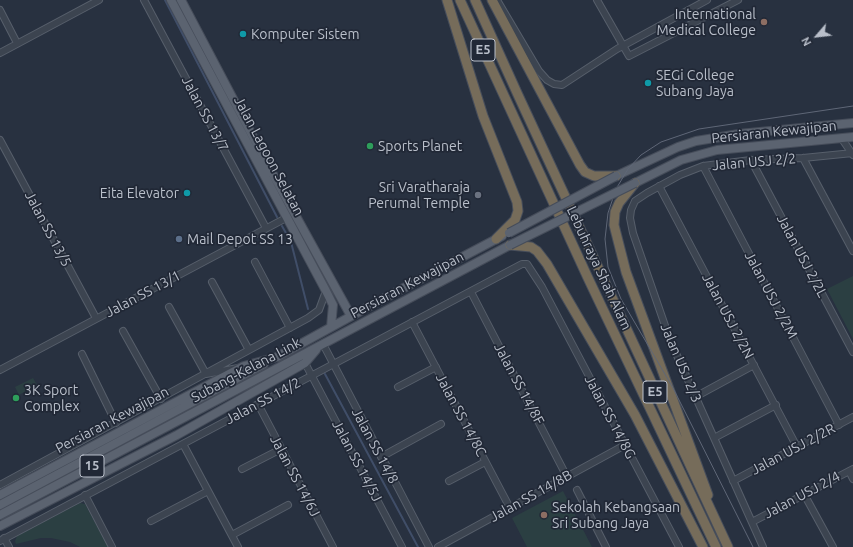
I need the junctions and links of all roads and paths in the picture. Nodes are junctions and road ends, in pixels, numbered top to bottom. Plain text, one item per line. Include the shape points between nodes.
1 (99, 0) edge
2 (144, 0) edge
3 (171, 0) edge
4 (181, 0) edge
5 (447, 0) edge
6 (460, 0) edge
7 (475, 0) edge
8 (492, 0) edge
9 (497, 0) edge
10 (597, 0) edge
11 (707, 0) edge
12 (738, 0) edge
13 (694, 7) junction
14 (0, 10) edge
15 (700, 19) junction
16 (17, 43) junction
17 (624, 45) junction
18 (0, 53) edge
19 (853, 124) edge
20 (853, 137) edge
21 (842, 139) junction
22 (0, 140) edge
23 (853, 154) edge
24 (803, 158) junction
25 (751, 160) junction
26 (703, 166) junction
27 (616, 176) junction
28 (635, 183) junction
29 (659, 186) junction
30 (286, 218) junction
31 (266, 228) junction
32 (496, 239) junction
33 (510, 245) junction
34 (853, 251) edge
35 (255, 262) dead end
36 (527, 264) joint
37 (212, 282) dead end
38 (326, 291) junction
39 (471, 292) junction
40 (169, 307) dead end
41 (352, 316) junction
42 (96, 318) junction
43 (412, 322) junction
44 (331, 327) junction
45 (290, 328) junction
46 (123, 331) dead end
47 (321, 345) junction
48 (249, 350) junction
49 (853, 352) edge
50 (82, 354) dead end
51 (277, 357) junction
52 (305, 363) junction
53 (333, 365) junction
54 (754, 365) junction
55 (244, 366) junction
56 (436, 367) junction
57 (0, 370) edge
58 (206, 374) junction
59 (312, 376) junction
60 (398, 387) dead end
61 (695, 397) junction
62 (161, 399) junction
63 (258, 404) junction
64 (776, 405) junction
65 (183, 414) junction
66 (853, 417) edge
67 (116, 423) junction
68 (441, 424) dead end
69 (839, 424) junction
70 (714, 438) junction
71 (183, 444) junction
72 (625, 445) junction
73 (797, 446) junction
74 (281, 448) junction
75 (381, 457) junction
76 (485, 462) junction
77 (242, 469) dead end
78 (851, 470) edge
79 (568, 476) junction
80 (853, 480) edge
81 (449, 481) dead end
82 (733, 481) junction
83 (21, 483) junction
84 (0, 485) edge
85 (208, 490) junction
86 (576, 490) dead end
87 (804, 494) junction
88 (0, 495) edge
89 (85, 496) junction
90 (0, 499) edge
91 (288, 505) dead end
92 (0, 506) edge
93 (510, 508) junction
94 (0, 516) edge
95 (11, 520) junction
96 (151, 521) dead end
97 (752, 522) junction
98 (0, 526) edge
99 (719, 531) junction
100 (232, 535) junction
101 (2, 539) edge
102 (332, 545) edge
103 (9, 547) edge
104 (112, 547) edge
105 (238, 547) edge
106 (325, 547) edge
107 (402, 547) edge
108 (429, 547) edge
109 (438, 547) edge
110 (606, 547) edge
111 (679, 547) edge
112 (703, 547) edge
113 (716, 547) edge
114 (728, 547) edge
115 (763, 547) edge
116 (833, 547) edge

1 - 16 street
2 - 31 street, Jalan SS 13/7
3 - 30 main road, Jalan Lagoon Selatan
4 - 41 main road, Jalan Lagoon Selatan via 270,169
5 - 32 highway via 483,116 517,202 515,220
6 - 113 highway, Lebuhraya Shah Alam / E5
7 - 99 highway, Lebuhraya Shah Alam / E5
8 - 27 highway via 580,165 585,172 594,176
9 - 17 street via 539,71 554,84 567,83
10 - 17 street
11 - 13 street
12 - 15 street
13 - 15 street
13 - 17 street
14 - 16 street
15 - 17 street via 630,56
16 - 18 street
19 - 27 main road, Persiaran Kewajipan via 739,134 696,141
20 - 21 main road, Persiaran Kewajipan
21 - 23 street
21 - 28 main road, Persiaran Kewajipan via 717,150 681,160
22 - 42 street, Jalan SS 13/5
23 - 24 street, Jalan USJ 2/2
24 - 25 street, Jalan USJ 2/2
24 - 34 street
25 - 26 street, Jalan USJ 2/2
25 - 49 street, Jalan USJ 2/2L
26 - 29 street, Jalan USJ 2/2
26 - 69 street, Jalan USJ 2/2M
27 - 32 main road, Persiaran Kewajipan, bridge
28 - 33 main road, Persiaran Kewajipan, bridge
28 - 99 highway via 615,212 616,232 626,272 710,498
29 - 54 street, Jalan USJ 2/2N
29 - 61 street, Jalan USJ 2/3 via 635,202 630,218 659,311
30 - 31 street, Jalan SS 13/1
30 - 38 main road, Jalan Lagoon Selatan
31 - 42 street, Jalan SS 13/1
32 - 41 main road, Persiaran Kewajipan
33 - 47 main road, Persiaran Kewajipan
33 - 112 highway via 531,247 547,264 635,415
35 - 45 street
36 - 39 street, Jalan SS 14/2 via 522,264
36 - 72 street, Jalan SS 14/8G via 542,287
37 - 48 street
38 - 44 main road, Jalan Lagoon Selatan via 333,305
38 - 45 street via 319,310
39 - 43 street, Jalan SS 14/2
39 - 79 street, Jalan SS 14/8F
40 - 58 street
41 - 44 main road, Persiaran Kewajipan
42 - 57 street, Jalan SS 13/1
43 - 53 street, Jalan SS 14/2
43 - 56 street, Jalan SS 14/8C
44 - 51 main road, Persiaran Kewajipan
45 - 48 street
46 - 62 street
47 - 52 main road, Persiaran Kewajipan
47 - 53 street, Jalan SS 14/8
47 - 65 main road, Subang-Kelana Link
48 - 58 street
50 - 67 street
51 - 55 main road, Persiaran Kewajipan
51 - 65 main road, Subang-Kelana Link
52 - 59 street, Jalan SS 14/5J
52 - 95 main road, Persiaran Kewajipan via 177,435
53 - 59 street, Jalan SS 14/2
53 - 75 street, Jalan SS 14/8
54 - 61 street
54 - 64 street, Jalan USJ 2/2N
55 - 58 street
55 - 83 main road, Persiaran Kewajipan
56 - 60 street
56 - 76 street, Jalan SS 14/8C
58 - 62 street
59 - 63 street, Jalan SS 14/2
59 - 107 street, Jalan SS 14/5J
61 - 70 street, Jalan USJ 2/3
62 - 67 street
63 - 71 street, Jalan SS 14/2
63 - 74 street, Jalan SS 14/6J
64 - 70 street
64 - 73 street, Jalan USJ 2/2N
65 - 92 main road, 15
65 - 94 main road, 15
66 - 69 street, Jalan USJ 2/2R
67 - 84 street
68 - 75 street
69 - 73 street, Jalan USJ 2/2R
70 - 82 street, Jalan USJ 2/3
71 - 85 street
71 - 89 street, Jalan SS 14/2
72 - 79 street, Jalan SS 14/8B
72 - 111 street, Jalan SS 14/8G
73 - 82 street, Jalan USJ 2/2R
74 - 77 street
74 - 102 street, Jalan SS 14/6J
75 - 108 street, Jalan SS 14/8
76 - 81 street
76 - 93 street, Jalan SS 14/8C
78 - 80 street
78 - 87 street, Jalan USJ 2/4
79 - 93 street, Jalan SS 14/8B
82 - 97 street, Jalan USJ 2/3
83 - 88 main road, Persiaran Kewajipan
83 - 90 main road
85 - 96 street
85 - 100 street
86 - 110 street
87 - 97 street, Jalan USJ 2/4
87 - 116 street
89 - 101 street, Jalan SS 14/2
89 - 104 street
91 - 100 street
93 - 109 street, Jalan SS 14/8B
94 - 95 main road
95 - 98 main road, Persiaran Kewajipan
97 - 115 street, Jalan USJ 2/3
99 - 114 highway, Lebuhraya Shah Alam / E5
100 - 105 street
101 - 103 street
102 - 106 street

